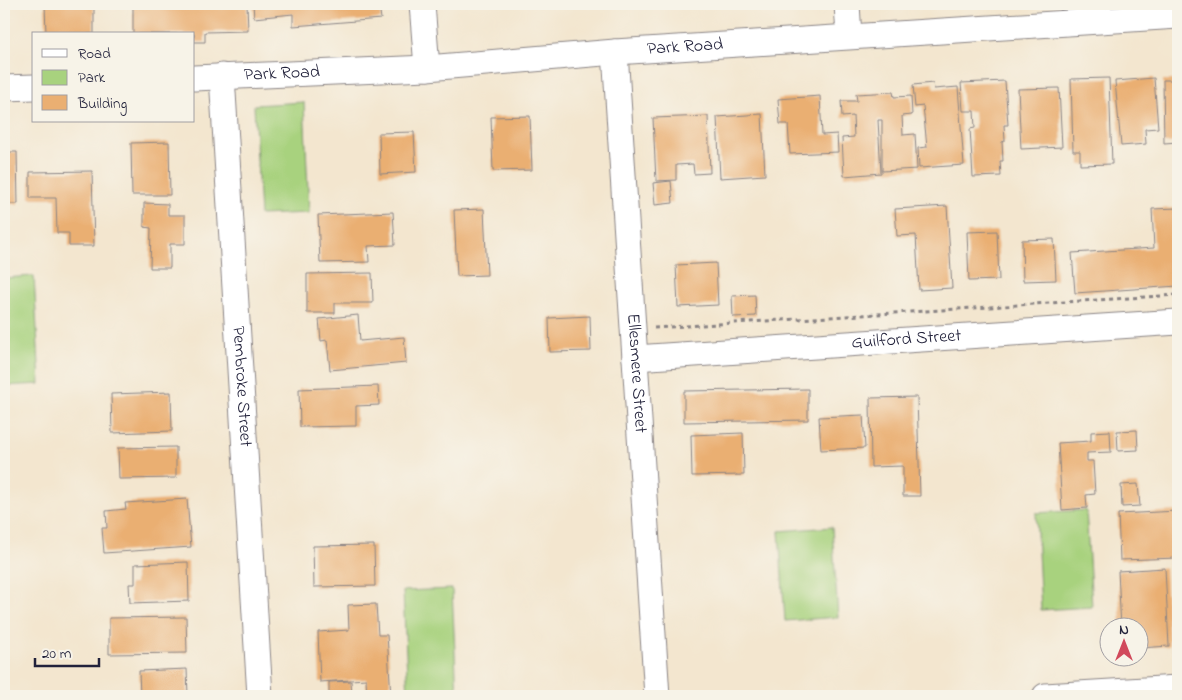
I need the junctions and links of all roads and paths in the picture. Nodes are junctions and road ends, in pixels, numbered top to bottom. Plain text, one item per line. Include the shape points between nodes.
1 (422, 4) edge
2 (846, 4) edge
3 (1178, 16) edge
4 (849, 36) junction
5 (615, 52) junction
6 (427, 68) junction
7 (222, 76) junction
8 (195, 78) edge
9 (32, 86) edge
10 (4, 88) edge
11 (1178, 295) edge
12 (1178, 322) edge
13 (654, 328) dead end
14 (634, 358) junction
15 (1178, 688) edge
16 (260, 696) edge
17 (657, 696) edge
18 (1045, 696) edge

1 - 6 street
2 - 4 street
3 - 4 street, Park Road
4 - 5 street, Park Road
5 - 6 street, Park Road
5 - 14 street, Ellesmere Street
6 - 7 street, Park Road
7 - 8 street, Park Road
7 - 16 street, Pembroke Street
9 - 10 street
11 - 13 path
12 - 14 street, Guilford Street
14 - 17 street, Ellesmere Street
15 - 18 street

